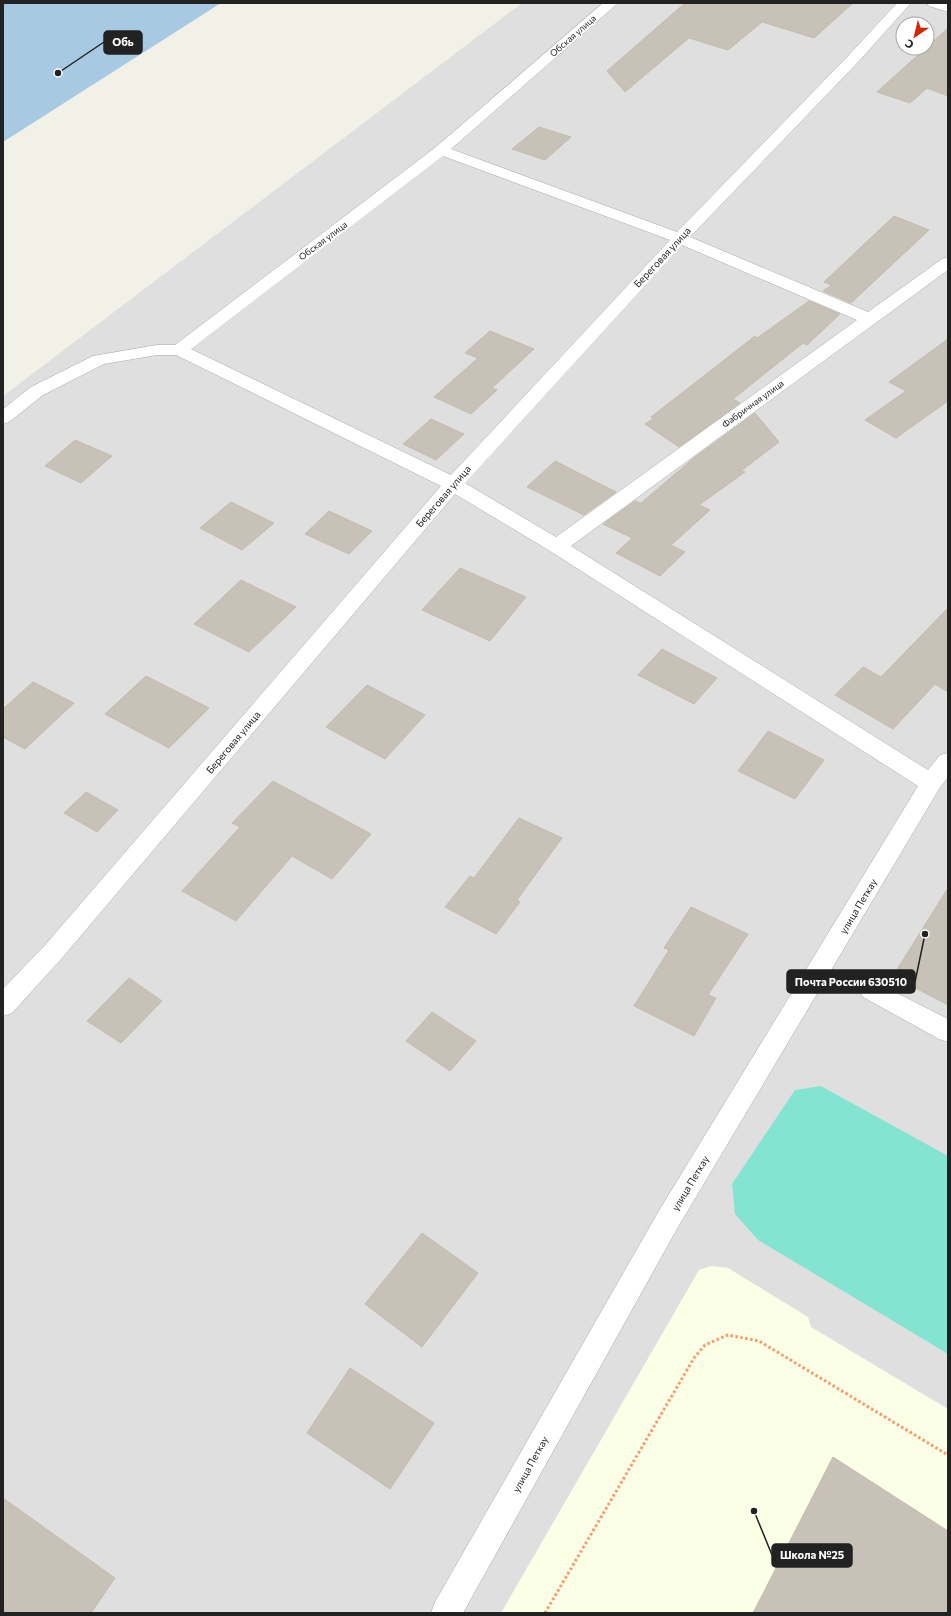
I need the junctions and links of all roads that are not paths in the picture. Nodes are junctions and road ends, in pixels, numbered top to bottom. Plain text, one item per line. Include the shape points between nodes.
1 (611, 3) edge
2 (904, 3) edge
3 (934, 3) edge
4 (948, 8) edge
5 (441, 150) junction
6 (680, 238) junction
7 (948, 262) edge
8 (869, 319) junction
9 (180, 350) junction
10 (3, 418) edge
11 (453, 484) junction
12 (557, 546) junction
13 (948, 761) edge
14 (931, 784) junction
15 (871, 990) dead end
16 (3, 1006) edge
17 (948, 1031) edge
18 (446, 1613) edge

1 - 5 street, Обская улица
2 - 6 street, Береговая улица
3 - 4 street
5 - 6 street
5 - 9 street, Обская улица
6 - 8 street
6 - 11 street, Береговая улица
7 - 8 street, Фабричная улица
8 - 12 street, Фабричная улица
9 - 10 street via 157,350 99,360 37,391
9 - 11 street
11 - 12 street
11 - 16 street, Береговая улица via 59,945
12 - 14 street
13 - 14 street, улица Петкау
14 - 18 street, улица Петкау via 669,1218
15 - 17 street

